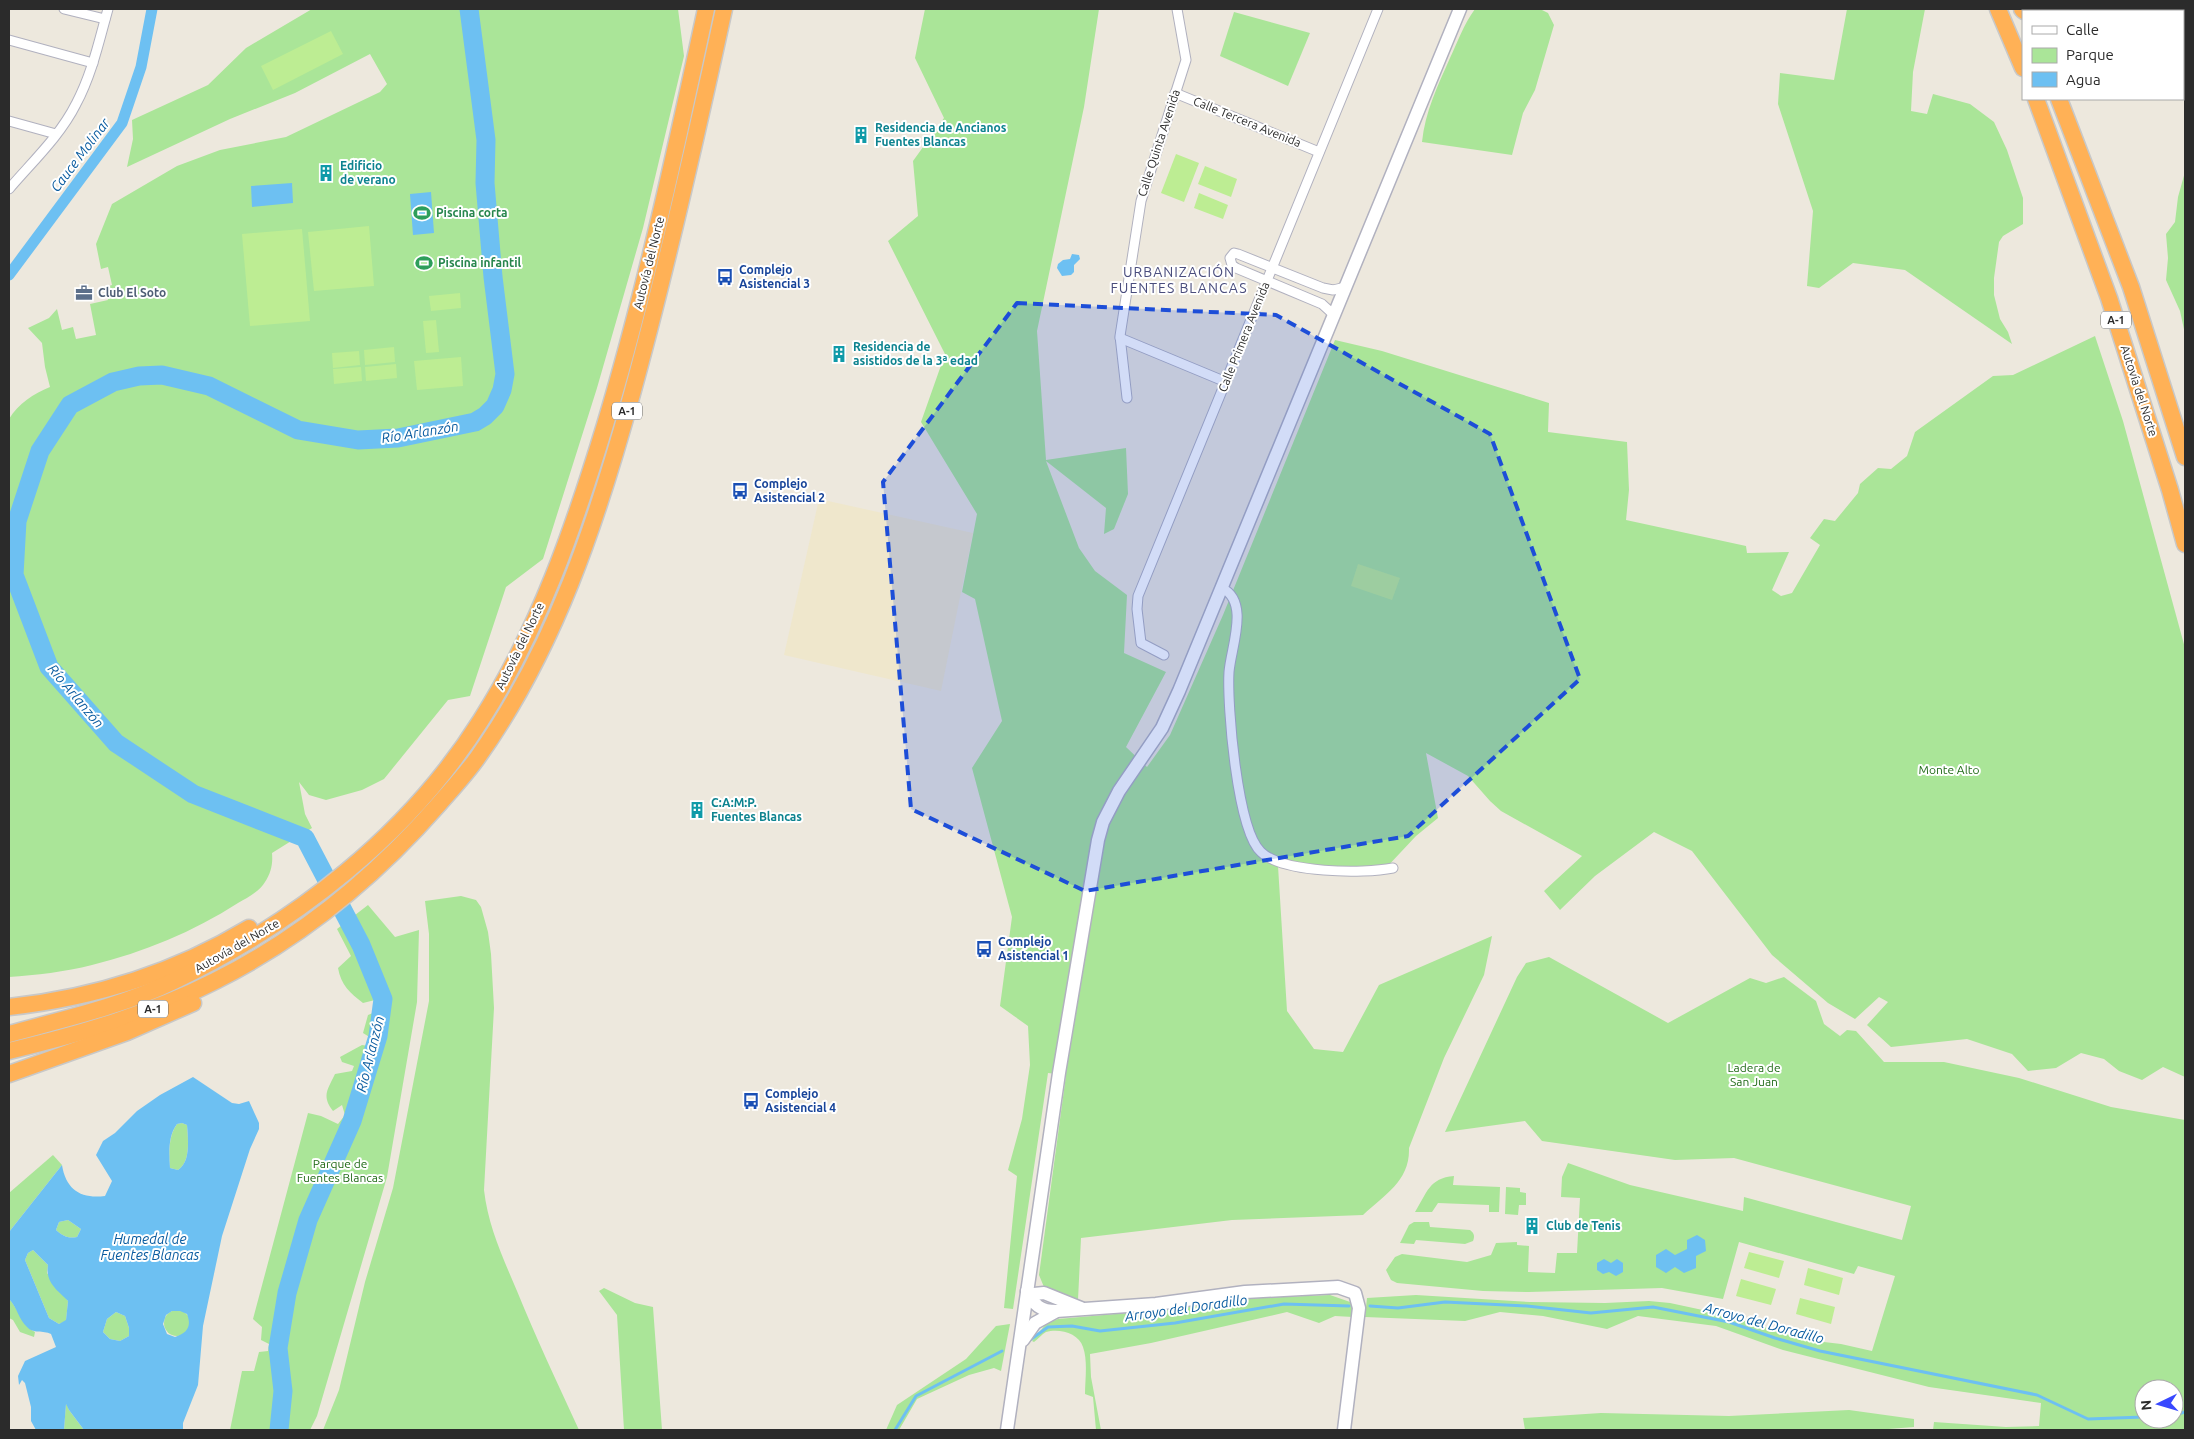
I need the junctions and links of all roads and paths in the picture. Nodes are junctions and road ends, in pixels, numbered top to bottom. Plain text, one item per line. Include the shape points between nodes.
1 (64, 9) edge
2 (108, 9) edge
3 (706, 9) edge
4 (724, 9) edge
5 (1177, 9) edge
6 (1378, 9) edge
7 (1460, 9) edge
8 (1998, 9) edge
9 (105, 20) junction
10 (9, 40) edge
11 (93, 63) junction
12 (2022, 66) edge
13 (1175, 93) junction
14 (2036, 100) edge
15 (2059, 100) edge
16 (9, 121) edge
17 (56, 134) junction
18 (1319, 152) junction
19 (9, 189) edge
20 (1272, 267) junction
21 (1267, 280) junction
22 (1346, 287) junction
23 (1334, 315) junction
24 (1120, 338) junction
25 (1226, 382) junction
26 (1127, 398) dead end
27 (2185, 457) edge
28 (2185, 544) edge
29 (1222, 588) junction
30 (1164, 655) dead end
31 (1393, 868) dead end
32 (272, 920) junction
33 (288, 942) junction
34 (9, 1000) edge
35 (49, 1000) junction
36 (9, 1007) edge
37 (9, 1034) edge
38 (9, 1051) edge
39 (9, 1074) edge
40 (1030, 1274) junction
41 (1044, 1293) junction
42 (1028, 1296) junction
43 (1083, 1309) junction
44 (1056, 1311) junction
45 (1020, 1347) junction
46 (1007, 1430) edge
47 (1344, 1430) edge

1 - 9 street
2 - 9 street
3 - 32 highway, Autovía del Norte / A-1 via 641,296 619,377 562,556 512,666 480,723 418,801 336,881
4 - 33 highway, Autovía del Norte / A-1 via 654,314 602,496 547,637 526,680 477,759 456,784 448,806 335,914
5 - 13 street, Calle Quinta Avenida via 1186,60
6 - 18 street, Calle Primera Avenida
7 - 22 main road
8 - 12 highway
9 - 11 street
10 - 11 street
11 - 17 street via 76,105
13 - 18 street, Calle Tercera Avenida
13 - 24 street, Calle Quinta Avenida via 1142,197
14 - 28 highway, Autovía del Norte / A-1 via 2110,298
15 - 27 highway, Autovía del Norte / A-1 via 2128,278
16 - 17 street
17 - 19 street
18 - 20 street, Calle Primera Avenida
20 - 21 street, Calle Primera Avenida
20 - 21 street via 1234,253 1230,258 1236,268
20 - 22 street via 1323,288
21 - 23 street via 1322,304
21 - 25 street, Calle Primera Avenida
22 - 23 main road
23 - 29 main road
24 - 25 street
24 - 26 street, Calle Quinta Avenida
25 - 30 street, Calle Primera Avenida via 1138,596 1141,643
29 - 31 street via 1233,597 1238,616 1228,696 1242,803 1255,845 1276,862 1292,865 1362,872
29 - 40 main road via 1162,728 1124,782 1100,830 1080,938
32 - 35 highway via 175,965 120,986
32 - 37 highway, Autovía del Norte / A-1 via 232,951 172,982 87,1013
33 - 38 highway, A-1 via 216,981 154,1008 75,1035
33 - 39 highway via 237,980 163,1018
34 - 35 highway
35 - 36 highway
40 - 41 main road
40 - 42 main road
41 - 42 main road
41 - 43 main road
42 - 44 main road via 1039,1308
42 - 45 main road
43 - 44 main road
43 - 47 main road via 1156,1304 1245,1292 1347,1289 1355,1293 1360,1308
44 - 45 main road via 1035,1323
45 - 46 main road

